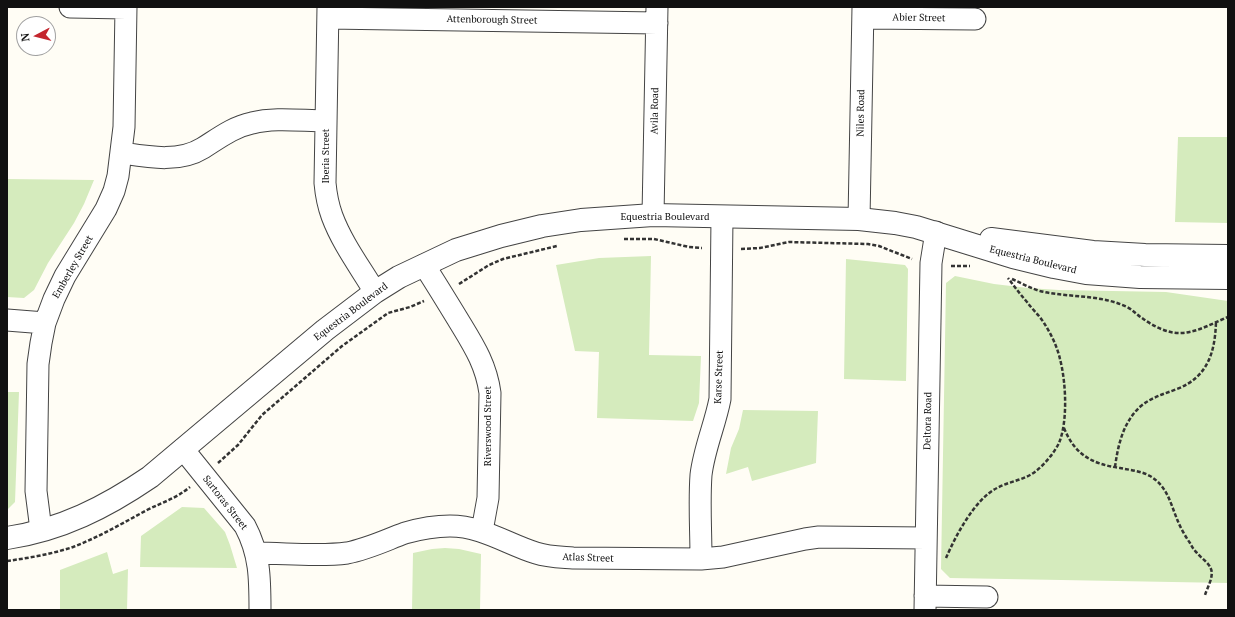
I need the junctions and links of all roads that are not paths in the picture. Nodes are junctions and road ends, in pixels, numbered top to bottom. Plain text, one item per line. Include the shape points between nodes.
1 (70, 7) edge
2 (126, 8) edge
3 (328, 12) edge
4 (863, 12) edge
5 (657, 15) edge
6 (975, 19) dead end
7 (326, 121) junction
8 (122, 153) junction
9 (653, 215) junction
10 (722, 217) junction
11 (859, 220) junction
12 (936, 232) junction
13 (1228, 256) edge
14 (424, 265) junction
15 (1228, 278) edge
16 (375, 292) junction
17 (7, 320) edge
18 (45, 323) junction
19 (183, 449) junction
20 (41, 530) junction
21 (482, 531) junction
22 (7, 538) edge
23 (926, 538) junction
24 (256, 553) junction
25 (701, 559) junction
26 (987, 596) dead end
27 (925, 603) edge
28 (260, 610) edge

1 - 2 street
2 - 8 street, Emberley Street
3 - 5 street, Attenborough Street
3 - 7 street, Iberia Street
4 - 6 street, Abier Street
4 - 11 street, Niles Road
5 - 9 street, Avila Road
7 - 8 street via 253,122 226,132 191,154 179,157 164,158
7 - 16 street, Iberia Street via 325,182 331,215
8 - 18 street, Emberley Street via 114,191 106,209 66,276
9 - 10 street, Equestria Boulevard
9 - 14 street, Equestria Boulevard via 581,220 542,226 456,250
10 - 11 street, Equestria Boulevard
10 - 25 street, Karse Street via 720,399 701,475
11 - 12 street, Equestria Boulevard via 901,224
12 - 13 street, Equestria Boulevard via 1093,252
12 - 15 street, Equestria Boulevard via 1013,257 1086,273 1140,277
12 - 23 street, Deltora Road via 931,263
14 - 16 street, Equestria Boulevard
14 - 21 street, Riverswood Street via 478,353 488,382 488,498
16 - 19 street, Equestria Boulevard via 325,330
17 - 18 street
18 - 20 street, Emberley Street via 38,372 36,491
19 - 20 street, Equestria Boulevard via 150,477 119,498 73,521
19 - 24 street, Sartoras Street via 244,526 252,539
20 - 22 street, Equestria Boulevard
21 - 24 street, Atlas Street via 448,526 425,528 346,553
21 - 25 street, Atlas Street via 520,547 551,556
23 - 25 street, Atlas Street via 819,537 723,557
23 - 27 street, Deltora Road
24 - 28 street, Sartoras Street
26 - 27 street

